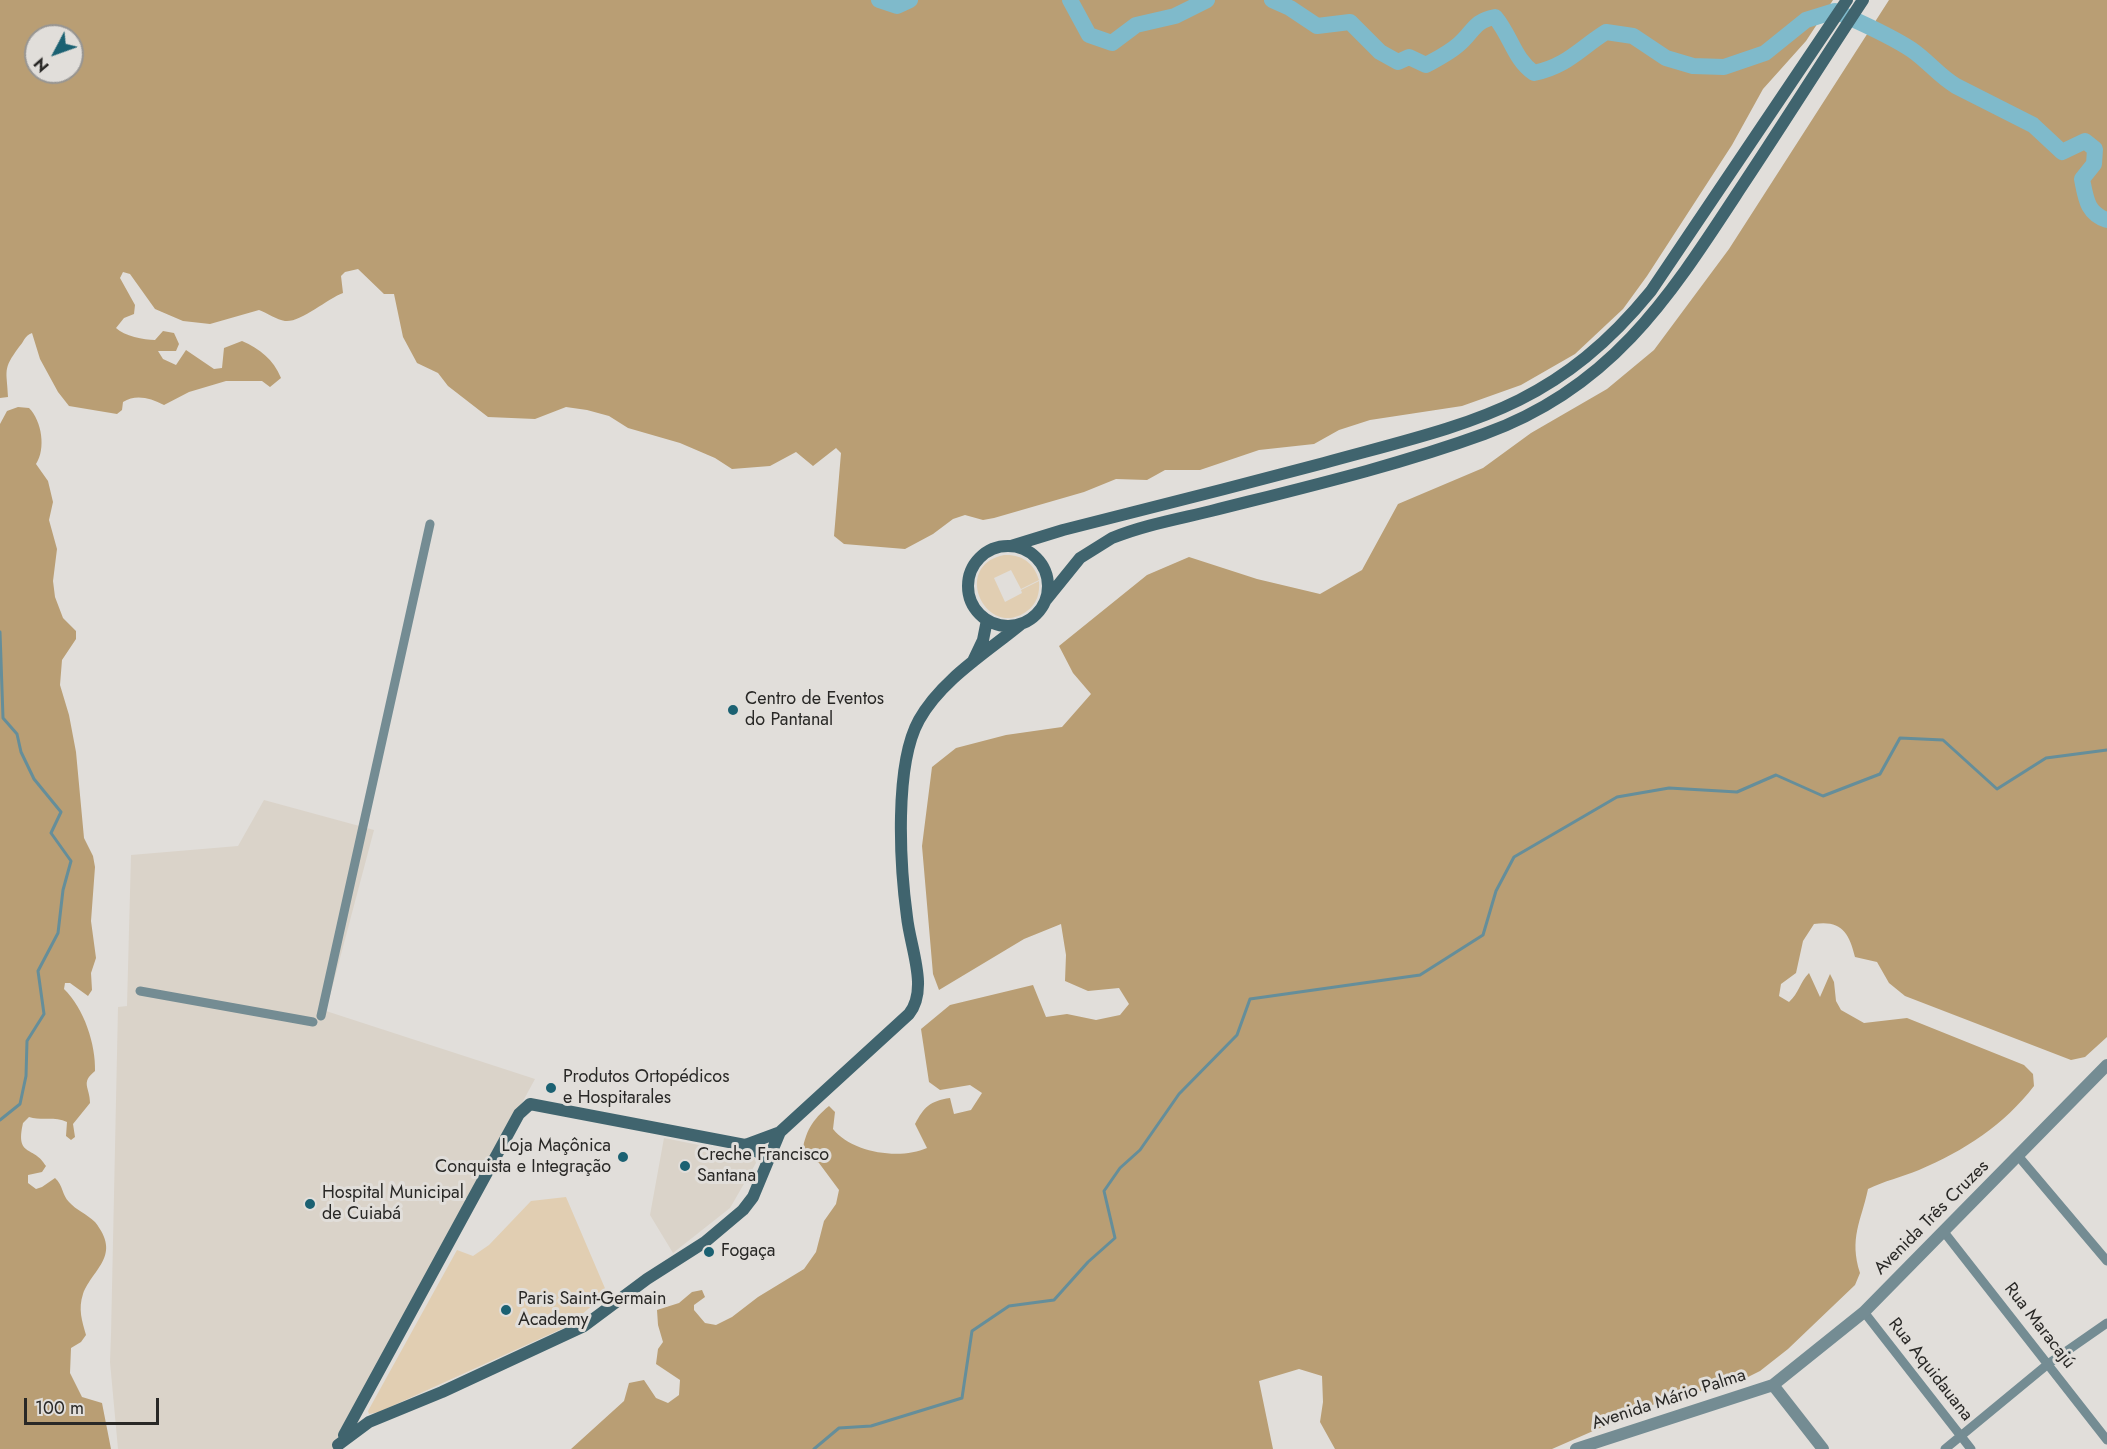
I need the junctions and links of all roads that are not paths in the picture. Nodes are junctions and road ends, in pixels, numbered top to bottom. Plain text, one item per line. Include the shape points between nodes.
1 (1847, 0) edge
2 (1862, 2) edge
3 (430, 524) dead end
4 (1011, 546) junction
5 (1046, 600) junction
6 (987, 620) junction
7 (1021, 624) junction
8 (971, 665) junction
9 (140, 991) dead end
10 (2107, 1065) edge
11 (780, 1132) junction
12 (745, 1146) junction
13 (2019, 1157) junction
14 (769, 1158) junction
15 (1944, 1232) junction
16 (2107, 1261) edge
17 (1864, 1312) junction
18 (2107, 1323) edge
19 (2048, 1364) junction
20 (1773, 1386) junction
21 (357, 1412) junction
22 (369, 1422) junction
23 (1960, 1436) junction
24 (2107, 1440) edge
25 (337, 1447) edge
26 (1576, 1449) edge
27 (1823, 1449) edge
28 (1945, 1449) edge
29 (1971, 1449) edge

1 - 4 main road via 1652,291 1627,321 1558,380 1520,402 1429,435
2 - 5 main road via 1679,281 1622,349 1573,389 1534,413 1464,441 1112,538 1080,558
3 - 9 street via 317,1019
4 - 5 main road via 1028,551 1042,564 1048,582
4 - 6 main road via 999,546 984,553 968,576 971,603
5 - 7 main road via 1035,616
6 - 7 main road via 1002,626
6 - 8 main road
7 - 8 main road
8 - 11 main road via 926,709 913,734 905,766 903,855 906,916 919,992 916,1005
10 - 13 street, Avenida Três Cruzes
11 - 12 main road
11 - 14 main road
12 - 14 main road
12 - 21 main road via 537,1105 524,1108
13 - 15 street, Avenida Três Cruzes
13 - 16 street
14 - 22 main road via 753,1197 742,1210 705,1242 597,1317 532,1352
15 - 17 street, Avenida Três Cruzes
15 - 19 street, Rua Maracajú
17 - 20 street, Avenida Três Cruzes
17 - 23 street, Rua Aquidauana
18 - 19 street
19 - 23 street
19 - 24 street, Rua Maracajú
20 - 26 street, Avenida Mário Palma
20 - 27 street
21 - 22 main road
21 - 25 main road
22 - 25 main road
23 - 28 street
23 - 29 street, Rua Aquidauana

